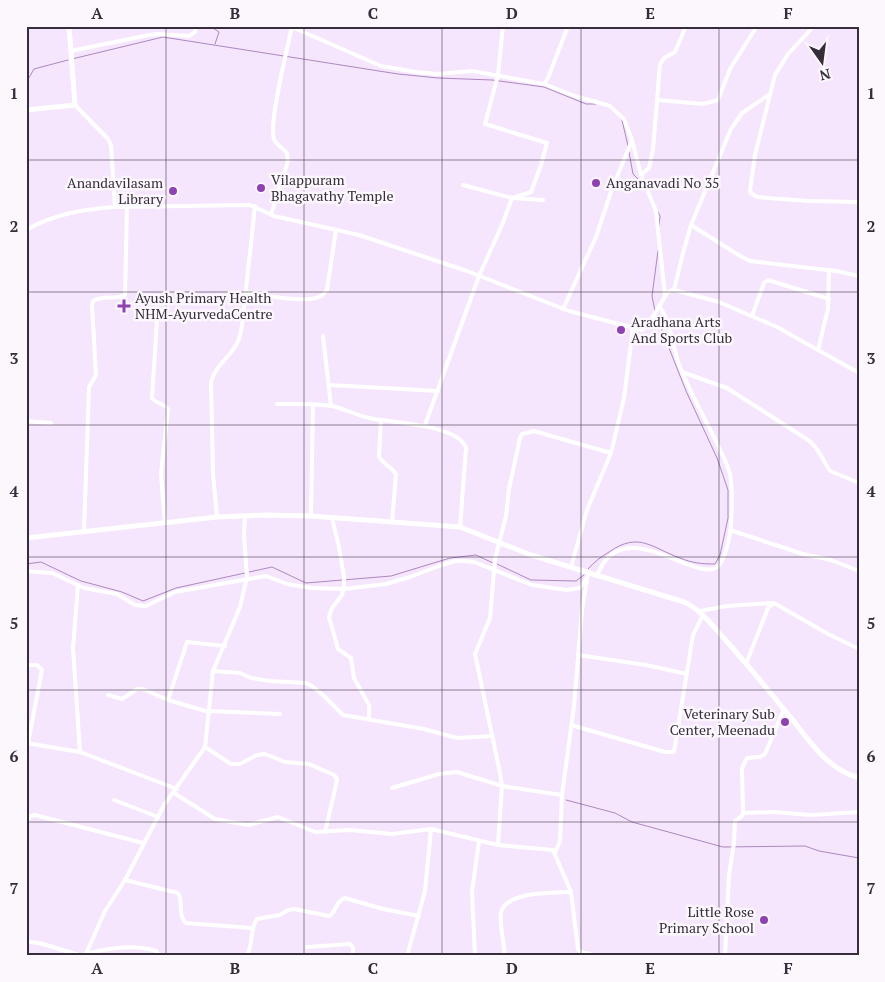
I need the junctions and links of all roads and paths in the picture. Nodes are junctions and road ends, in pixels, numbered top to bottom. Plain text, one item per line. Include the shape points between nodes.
1 (69, 26) edge
2 (196, 26) edge
3 (292, 26) edge
4 (503, 26) edge
5 (568, 26) edge
6 (686, 26) edge
7 (756, 26) edge
8 (814, 26) edge
9 (71, 52) junction
10 (498, 75) junction
11 (544, 84) junction
12 (770, 94) junction
13 (658, 100) junction
14 (75, 105) junction
15 (26, 110) edge
16 (632, 140) junction
17 (641, 175) junction
18 (463, 185) dead end
19 (512, 198) junction
20 (543, 200) dead end
21 (859, 202) edge
22 (255, 206) junction
23 (115, 207) junction
24 (127, 207) junction
25 (271, 215) junction
26 (691, 225) junction
27 (26, 230) edge
28 (336, 230) junction
29 (829, 270) junction
30 (479, 276) junction
31 (859, 276) edge
32 (674, 290) junction
33 (246, 292) junction
34 (665, 296) junction
35 (829, 299) junction
36 (659, 308) junction
37 (564, 309) junction
38 (752, 316) junction
39 (157, 320) dead end
40 (633, 328) junction
41 (323, 336) dead end
42 (818, 350) junction
43 (682, 372) junction
44 (859, 372) edge
45 (329, 385) junction
46 (438, 391) junction
47 (278, 404) dead end
48 (313, 405) junction
49 (331, 406) junction
50 (381, 420) junction
51 (26, 421) edge
52 (51, 423) dead end
53 (425, 425) junction
54 (611, 453) junction
55 (859, 483) edge
56 (245, 516) junction
57 (311, 516) junction
58 (217, 517) junction
59 (332, 518) junction
60 (392, 522) junction
61 (165, 523) junction
62 (460, 527) junction
63 (730, 530) junction
64 (84, 532) junction
65 (26, 538) edge
66 (499, 542) junction
67 (572, 567) junction
68 (493, 569) junction
69 (26, 571) edge
70 (859, 571) edge
71 (587, 574) junction
72 (597, 576) junction
73 (247, 579) junction
74 (78, 585) junction
75 (344, 588) junction
76 (772, 604) junction
77 (701, 613) junction
78 (225, 646) junction
79 (859, 649) edge
80 (578, 655) junction
81 (746, 664) junction
82 (26, 666) edge
83 (213, 671) junction
84 (687, 674) junction
85 (108, 695) dead end
86 (168, 700) junction
87 (784, 709) junction
88 (209, 711) junction
89 (280, 714) dead end
90 (369, 719) junction
91 (571, 724) junction
92 (492, 736) junction
93 (27, 743) edge
94 (205, 747) junction
95 (80, 752) junction
96 (859, 778) edge
97 (502, 786) junction
98 (392, 788) dead end
99 (177, 789) junction
100 (174, 793) junction
101 (562, 794) junction
102 (114, 800) dead end
103 (859, 812) edge
104 (743, 813) junction
105 (158, 817) junction
106 (26, 824) edge
107 (431, 829) junction
108 (325, 832) junction
109 (480, 841) junction
110 (143, 843) junction
111 (498, 845) junction
112 (556, 853) junction
113 (125, 880) junction
114 (571, 892) junction
115 (419, 916) junction
116 (252, 928) junction
117 (26, 941) edge
118 (308, 947) dead end
119 (84, 955) edge
120 (160, 956) edge
121 (244, 956) edge
122 (352, 956) edge
123 (407, 956) edge
124 (476, 956) edge
125 (505, 956) edge
126 (593, 956) edge
127 (725, 956) edge

1 - 9 street
2 - 9 street via 195,32 189,36 160,34
3 - 10 street via 381,66 423,73 472,71
3 - 25 street via 272,133 288,157
4 - 10 street
5 - 11 street
6 - 13 street via 675,52 660,64
7 - 13 street via 730,69 718,100 703,104
8 - 12 street via 788,54 775,75
9 - 14 street
10 - 11 street
10 - 19 street via 485,124 547,143 531,192
11 - 16 street via 610,106 624,119
12 - 21 street via 755,155 750,186 752,194 792,201
12 - 26 street via 735,121
13 - 17 street via 650,164
14 - 15 street
14 - 23 street via 110,144
16 - 17 street
16 - 37 street via 596,237
17 - 34 street via 656,211
18 - 19 street
19 - 20 street
19 - 30 street
22 - 24 street
22 - 25 street
22 - 33 street
23 - 24 street
23 - 27 street via 88,208 52,217
24 - 64 street via 125,295 97,298 92,305 96,375 89,387
25 - 28 street
26 - 29 street via 750,261
26 - 32 street
28 - 30 street
28 - 33 street via 326,290 321,296 294,298
29 - 31 street
29 - 35 street
30 - 37 street
30 - 46 street
32 - 34 street
32 - 38 street via 710,299
33 - 58 street via 239,339 214,372 211,382
34 - 36 street
35 - 38 street via 768,280 764,282
35 - 42 street
36 - 40 street via 642,330
36 - 43 street via 668,324
37 - 40 street
38 - 42 street
39 - 61 street via 152,398 168,409 161,474
40 - 54 street via 624,398
41 - 45 street
42 - 44 street
43 - 55 street via 726,388 806,438 818,450 830,471
43 - 63 street via 727,465 733,498
45 - 46 street
45 - 49 street
46 - 53 street
47 - 48 street
48 - 49 street
48 - 57 street
49 - 50 street
50 - 53 street
50 - 60 street via 379,456 396,474
51 - 52 street
53 - 62 street via 458,438 466,448
54 - 66 street via 534,431 522,434
54 - 67 street via 586,510
56 - 57 street
56 - 58 street
56 - 73 street
57 - 59 street
58 - 61 street
59 - 60 street
59 - 75 street
60 - 62 street
61 - 64 street
62 - 66 street
63 - 70 street
63 - 72 street via 720,564 714,568 693,566 634,548 613,554 602,563
64 - 65 street
66 - 67 street
66 - 68 street
67 - 71 street
68 - 71 street via 532,585 568,590 580,588
68 - 75 street via 474,562 455,562 386,584
68 - 92 street via 490,618 475,653
69 - 74 street via 52,573
71 - 72 street
71 - 80 street
72 - 77 street via 684,602
73 - 74 street via 175,592 146,606 135,605 117,594
73 - 75 street via 266,576 311,588
73 - 78 street
74 - 95 street via 73,648
75 - 90 street via 329,617 338,649 350,657 354,678 367,701
76 - 77 street via 727,606
76 - 79 street
76 - 81 street
77 - 81 street
77 - 84 street via 693,635
78 - 83 street
78 - 86 street via 187,642
80 - 84 street
80 - 91 street
81 - 87 street
82 - 93 street via 37,665 42,670
83 - 88 street
83 - 90 street via 240,673 270,681 306,683 343,715
84 - 91 street via 672,753
85 - 86 street via 122,699 140,689
86 - 88 street
87 - 96 street via 822,756 847,775
87 - 104 street via 765,754 747,758 743,764
88 - 89 street
88 - 94 street
90 - 92 street via 457,738
91 - 101 street
92 - 97 street
93 - 95 street
94 - 99 street
94 - 108 street via 231,764 240,764 265,754 285,762 309,764 334,775 337,782
95 - 99 street
97 - 98 street via 457,772
97 - 101 street
97 - 111 street
99 - 100 street
100 - 105 street
100 - 108 street via 215,819 252,825 282,818 310,830
101 - 112 street via 561,835
102 - 105 street
103 - 104 street via 811,816
104 - 127 street via 735,821
105 - 110 street
106 - 110 street via 33,815
107 - 108 street via 392,834 350,830
107 - 109 street
107 - 115 street
109 - 111 street
109 - 124 street via 472,892
110 - 113 street
111 - 112 street via 551,849
112 - 114 street
113 - 116 street via 178,893 184,922
113 - 119 street via 105,911
114 - 125 street via 527,895 507,904 501,917
114 - 126 street via 578,949
115 - 116 street via 345,898 338,902 329,916 288,910 280,915 261,918
115 - 123 street
116 - 121 street via 250,950
117 - 119 street
118 - 122 street via 350,944
119 - 120 street via 110,948 136,948 156,951

